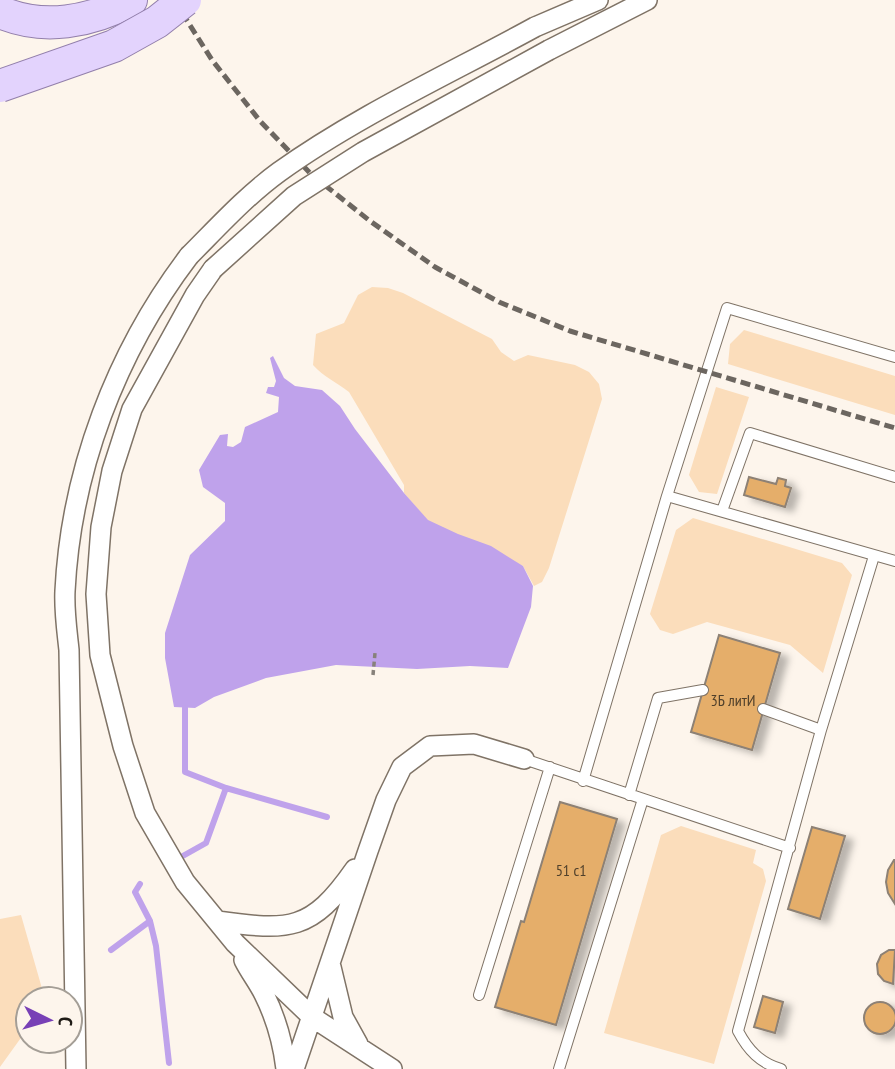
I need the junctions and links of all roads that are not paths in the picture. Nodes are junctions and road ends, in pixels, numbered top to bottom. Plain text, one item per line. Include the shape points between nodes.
1 (131, 0) edge
2 (185, 0) edge
3 (573, 0) edge
4 (598, 0) edge
5 (646, 0) edge
6 (0, 12) edge
7 (535, 27) junction
8 (0, 86) edge
9 (895, 357) edge
10 (895, 477) edge
11 (667, 496) junction
12 (722, 511) junction
13 (874, 556) junction
14 (895, 561) edge
15 (703, 690) dead end
16 (763, 709) dead end
17 (821, 730) junction
18 (524, 760) joint
19 (550, 768) junction
20 (583, 780) junction
21 (629, 795) junction
22 (643, 799) junction
23 (790, 848) junction
24 (368, 850) junction
25 (217, 921) junction
26 (235, 943) junction
27 (330, 962) junction
28 (75, 985) edge
29 (479, 995) dead end
30 (312, 1017) junction
31 (360, 1048) junction
32 (286, 1069) edge
33 (294, 1069) edge
34 (392, 1069) edge
35 (559, 1069) edge
36 (781, 1069) edge

1 - 6 main road via 108,12 52,23 19,20
2 - 8 main road, bridge via 114,46
3 - 7 street
4 - 7 street
5 - 25 street, bridge via 363,152 294,196 213,269 132,409 112,471 101,527 96,594 100,655 145,813 185,882
7 - 28 street, bridge via 350,127 278,173 234,211 172,279 107,400 85,464 65,594
9 - 11 lane via 727,308
10 - 12 lane via 750,433
11 - 12 lane
11 - 20 lane
12 - 13 lane
13 - 14 lane
13 - 17 lane
15 - 21 lane via 658,698
16 - 17 lane
17 - 23 lane
18 - 19 lane
18 - 24 street via 474,744 430,746 402,767
19 - 20 lane
19 - 29 lane
20 - 21 lane
21 - 22 lane
22 - 23 lane
22 - 35 lane
23 - 36 lane via 738,1031 747,1048
24 - 25 street via 330,903 310,917 276,927
24 - 27 street
25 - 26 street
26 - 30 street
26 - 32 street via 273,1015
27 - 30 street
27 - 31 street via 343,1017
30 - 31 street
30 - 33 street
31 - 34 street

